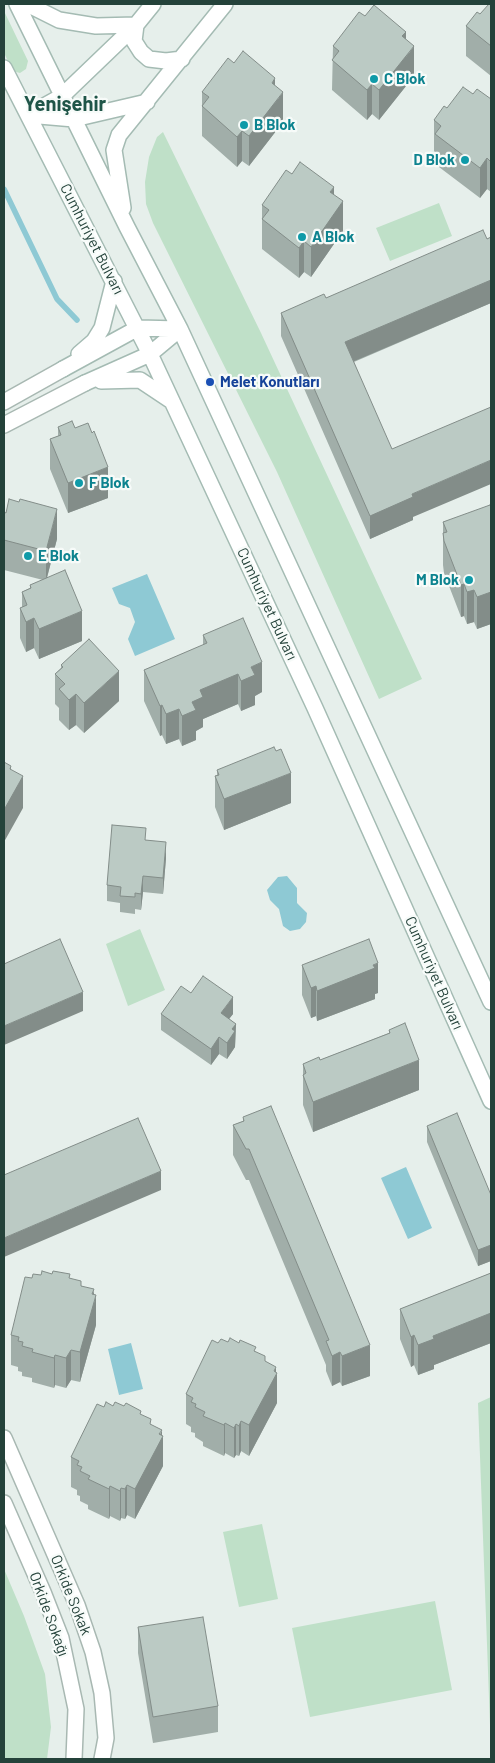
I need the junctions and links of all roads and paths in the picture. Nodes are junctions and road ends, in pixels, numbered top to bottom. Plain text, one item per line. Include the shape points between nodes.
1 (17, 4) edge
2 (27, 4) edge
3 (153, 4) edge
4 (225, 4) edge
5 (136, 25) junction
6 (182, 59) junction
7 (4, 68) edge
8 (62, 96) junction
9 (147, 102) junction
10 (28, 115) junction
11 (74, 119) junction
12 (127, 227) junction
13 (114, 281) junction
14 (138, 328) junction
15 (180, 329) junction
16 (150, 354) junction
17 (63, 369) junction
18 (85, 383) junction
19 (4, 402) edge
20 (172, 402) junction
21 (4, 425) edge
22 (491, 1002) edge
23 (491, 1101) edge
24 (4, 1438) edge
25 (4, 1503) edge
26 (74, 1759) edge
27 (102, 1759) edge

1 - 8 street
2 - 5 street via 59,20 96,26
3 - 5 street
4 - 6 street
5 - 6 street via 134,41 140,52 150,59
5 - 8 street
6 - 9 street
7 - 10 street, Cumhuriyet Bulvarı
8 - 10 street
8 - 11 street
9 - 11 street
9 - 12 street via 119,135 114,150
10 - 11 street
10 - 13 street, Cumhuriyet Bulvarı
11 - 12 street
12 - 15 street
13 - 14 street, Cumhuriyet Bulvarı
13 - 17 street via 102,328 94,341
14 - 15 street
14 - 16 street, Cumhuriyet Bulvarı
14 - 17 street
15 - 16 street
15 - 22 street
16 - 18 street
16 - 20 street, Cumhuriyet Bulvarı
17 - 19 street
18 - 20 street via 140,380
18 - 21 street
20 - 23 street, Cumhuriyet Bulvarı
24 - 27 street, Orkide Sokak via 77,1605 93,1652 102,1693 106,1738
25 - 26 street, Orkide Sokağı via 60,1638 76,1709

